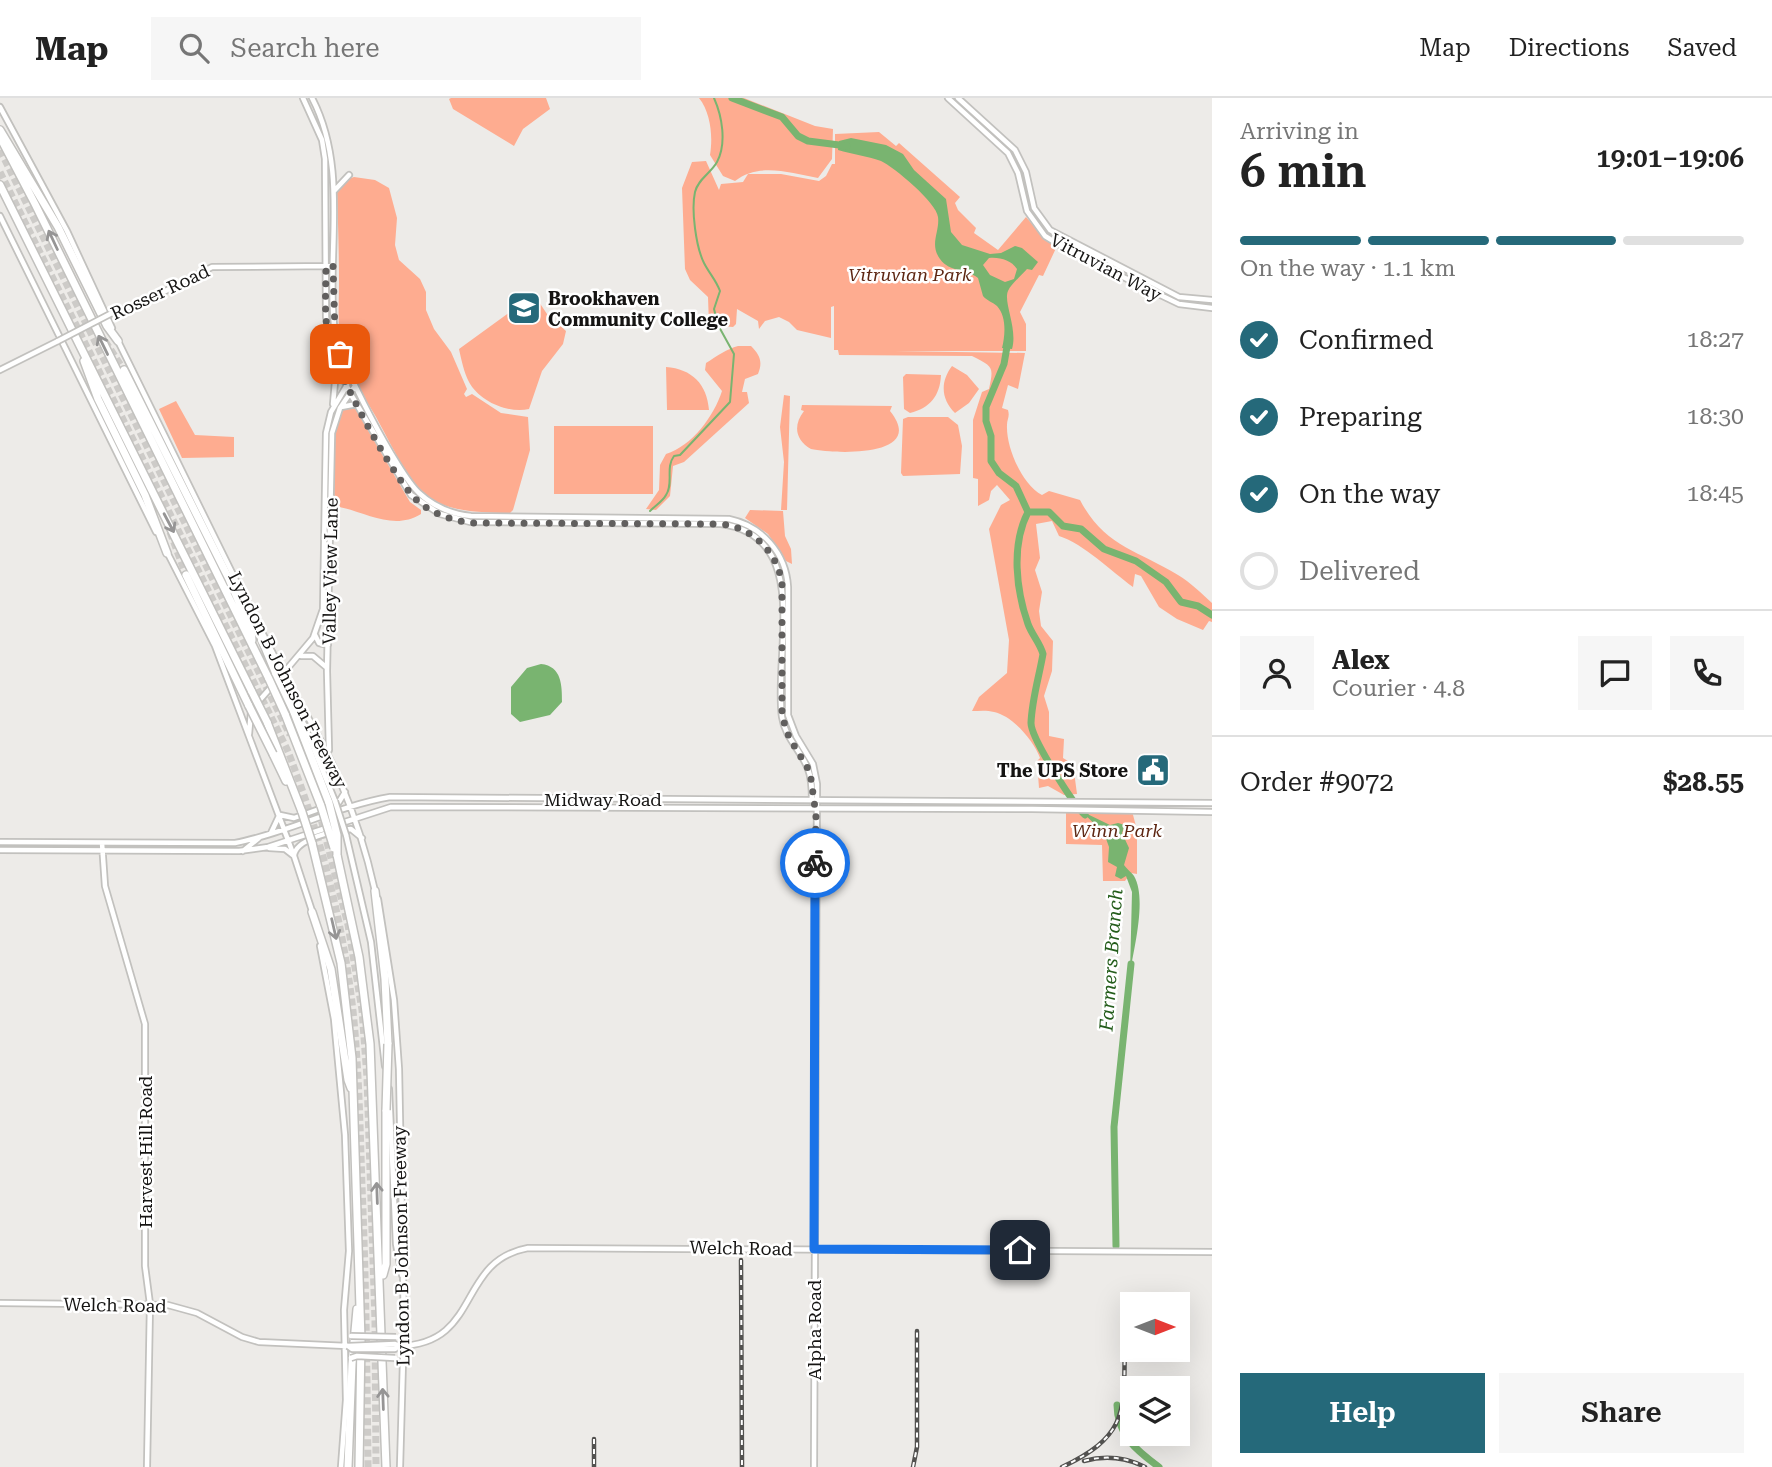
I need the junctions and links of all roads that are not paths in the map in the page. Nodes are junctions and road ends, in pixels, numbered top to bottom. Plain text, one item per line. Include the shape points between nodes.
1 (303, 98) edge
2 (312, 98) edge
3 (948, 98) edge
4 (958, 98) edge
5 (0, 107) edge
6 (0, 130) edge
7 (0, 137) edge
8 (349, 175) dead end
9 (0, 185) edge
10 (0, 192) edge
11 (333, 192) junction
12 (12, 208) junction
13 (0, 216) edge
14 (1055, 234) junction
15 (1050, 240) junction
16 (326, 266) junction
17 (333, 266) junction
18 (1123, 269) junction
19 (1120, 276) junction
20 (1160, 296) junction
21 (1179, 297) junction
22 (1212, 300) edge
23 (1212, 308) edge
24 (118, 341) junction
25 (83, 353) junction
26 (332, 353) junction
27 (124, 369) tunnel mouth
28 (0, 370) edge
29 (352, 380) junction
30 (347, 386) junction
31 (355, 386) junction
32 (350, 393) junction
33 (357, 404) junction
34 (340, 408) junction
35 (332, 409) junction
36 (756, 534) junction
37 (167, 553) junction
38 (771, 553) junction
39 (787, 573) junction
40 (187, 575) tunnel mouth
41 (328, 593) junction
42 (246, 601) joint
43 (315, 634) junction
44 (328, 645) junction
45 (253, 648) junction
46 (299, 657) junction
47 (327, 671) junction
48 (279, 676) junction
49 (785, 715) junction
50 (249, 739) junction
51 (330, 755) junction
52 (344, 788) junction
53 (296, 796) junction
54 (417, 798) junction
55 (484, 798) junction
56 (911, 799) junction
57 (815, 800) junction
58 (1140, 802) junction
59 (328, 803) junction
60 (1212, 803) edge
61 (352, 807) junction
62 (417, 807) junction
63 (483, 807) junction
64 (815, 808) junction
65 (911, 808) junction
66 (1139, 811) junction
67 (1212, 812) edge
68 (279, 815) junction
69 (356, 818) junction
70 (284, 828) junction
71 (270, 834) junction
72 (260, 838) junction
73 (363, 838) junction
74 (288, 840) junction
75 (0, 842) edge
76 (102, 843) junction
77 (155, 843) junction
78 (195, 843) junction
79 (264, 847) junction
80 (0, 850) edge
81 (102, 851) junction
82 (243, 851) junction
83 (155, 852) junction
84 (194, 852) junction
85 (294, 856) junction
86 (375, 891) junction
87 (312, 912) junction
88 (354, 1093) junction
89 (814, 1249) junction
90 (1212, 1252) edge
91 (403, 1279) junction
92 (380, 1285) junction
93 (360, 1295) junction
94 (0, 1303) edge
95 (150, 1304) junction
96 (344, 1321) junction
97 (404, 1325) junction
98 (346, 1346) junction
99 (401, 1346) junction
100 (345, 1364) junction
101 (403, 1376) junction
102 (147, 1467) edge
103 (341, 1467) edge
104 (348, 1467) edge
105 (357, 1467) edge
106 (386, 1467) edge
107 (400, 1467) edge
108 (814, 1467) edge

1 - 16 main road via 322,140 325,159
2 - 11 main road via 330,145
3 - 15 main road, Vitruvian Way via 1008,153 1027,211
4 - 14 main road, Vitruvian Way via 1017,153 1034,208
5 - 24 main road, Lyndon B Johnson Freeway via 67,231
6 - 24 highway
45 -> 7 highway, Lyndon B Johnson Freeway
8 - 11 main road
9 - 12 highway, Lyndon B Johnson Freeway
10 - 12 highway
11 - 17 main road
12 - 25 highway, Lyndon B Johnson Freeway
13 - 37 main road
14 - 15 main road
14 - 18 main road, Vitruvian Way
15 - 19 main road, Vitruvian Way
16 - 17 main road, Rosser Road
16 - 26 main road
16 - 28 main road, Rosser Road, bridge via 212,267
17 - 29 main road via 335,332
18 - 19 main road
18 - 21 main road, Vitruvian Way
19 - 20 main road, Vitruvian Way
20 - 21 main road
20 - 23 main road, Vitruvian Way via 1187,307
21 - 22 main road, Vitruvian Way
24 - 42 main road, Lyndon B Johnson Freeway
25 - 37 highway via 85,368 141,485
25 -> 53 highway, Lyndon B Johnson Freeway, bridge via 267,722
26 - 30 main road
26 - 35 main road
27 - 45 highway via 229,579 251,630
29 - 30 main road, Valley View Lane
29 - 31 main road
30 - 32 main road
30 - 35 main road, Valley View Lane
31 - 32 main road, Valley View Lane
31 - 36 main road, Alpha Road via 408,481 424,498 446,510 471,516 716,517 737,521
32 - 33 main road, Alpha Road
32 - 34 main road, Valley View Lane
33 - 34 main road
33 - 36 main road, Alpha Road via 411,495 448,518 470,523 721,524
34 - 41 main road, Valley View Lane via 332,433
35 - 41 main road, Valley View Lane via 326,433
36 - 38 main road, Alpha Road
36 - 39 main road, Alpha Road via 777,551
37 - 50 main road via 215,646
38 - 39 main road
38 - 49 main road, Alpha Road via 782,582
39 - 49 main road, Alpha Road
40 - 53 highway, bridge
41 - 43 main road, Valley View Lane
41 - 44 main road, Valley View Lane
42 - 48 highway
43 - 44 main road via 319,643
43 - 46 main road, Valley View Lane
44 - 47 main road, Valley View Lane
45 - 48 highway, Lyndon B Johnson Freeway
46 - 47 main road via 320,660
46 - 48 main road, Valley View Lane
47 - 51 main road, Valley View Lane
48 - 50 main road, Lyndon B Johnson Freeway via 250,713
48 - 51 main road, Lyndon B Johnson Freeway
48 - 59 main road
48 - 59 highway, Lyndon B Johnson Freeway, bridge via 289,712
49 - 57 main road, Alpha Road via 815,770
50 - 68 main road
51 - 52 main road, Lyndon B Johnson Freeway
52 - 61 main road, Lyndon B Johnson Freeway
52 - 68 main road via 345,796 339,802 294,818
53 -> 88 highway, Lyndon B Johnson Freeway, bridge via 318,862 341,963
54 - 55 main road, Midway Road
54 - 61 main road, Midway Road via 390,797
54 - 62 main road
55 - 57 main road, Midway Road
55 - 63 main road
56 - 57 main road, Midway Road
56 - 58 main road, Midway Road
56 - 65 main road
57 - 64 main road, Alpha Road
58 - 60 main road, Midway Road
58 - 66 main road
59 - 91 main road, bridge via 346,835 374,960 392,1110 397,1257
92 -> 59 highway, Lyndon B Johnson Freeway, bridge via 367,1010
61 - 69 main road, Lyndon B Johnson Freeway
61 - 70 main road, Midway Road
62 - 63 main road, Midway Road
62 - 69 main road, Midway Road via 391,807
63 - 64 main road, Midway Road
64 - 65 main road, Midway Road
64 - 89 main road, Alpha Road
65 - 66 main road, Midway Road
66 - 67 main road, Midway Road
68 - 70 main road
68 - 71 main road
69 - 73 main road, Lyndon B Johnson Freeway
69 - 74 main road, Midway Road
70 - 71 main road, Midway Road
70 - 74 main road
71 - 72 main road, Midway Road
72 - 78 main road, Midway Road
72 - 82 main road
73 - 85 main road via 351,829 342,830 302,843
73 - 86 main road, Lyndon B Johnson Freeway
74 - 79 main road, Midway Road
74 - 85 main road
75 - 76 main road, Midway Road
76 - 77 main road, Midway Road
76 - 81 main road, Harvest Hill Road
77 - 78 main road, Midway Road
77 - 83 main road
78 - 84 main road
79 - 82 main road, Midway Road
79 - 85 main road via 282,848
80 - 81 main road, Midway Road
81 - 83 main road, Midway Road
81 - 95 main road, Harvest Hill Road via 108,896 145,1024 145,1266
82 - 84 main road, Midway Road
83 - 84 main road, Midway Road
85 - 87 main road
86 - 91 main road, Lyndon B Johnson Freeway via 395,1007
86 - 92 highway, bridge via 388,1044 386,1264
87 - 88 highway via 331,969 348,1080
87 - 96 main road via 329,985 343,1100 349,1251
88 - 93 highway, Lyndon B Johnson Freeway
89 - 90 main road, Welch Road
89 - 99 main road, Welch Road via 520,1250 485,1271 446,1332 425,1343
89 - 108 main road, Alpha Road
91 - 97 main road, Lyndon B Johnson Freeway
106 -> 92 highway, Lyndon B Johnson Freeway
93 - 104 highway
93 - 105 highway, Lyndon B Johnson Freeway
94 - 95 main road, Welch Road
95 - 98 main road, Welch Road via 177,1306 259,1342
95 - 102 main road, Harvest Hill Road
96 - 97 main road, bridge via 351,1336 396,1337
96 - 98 main road
97 - 99 main road, Lyndon B Johnson Freeway
98 - 99 main road, Welch Road, bridge
98 - 100 main road
99 - 101 main road, Lyndon B Johnson Freeway
100 - 101 main road, bridge via 357,1356 395,1358
100 - 103 main road
101 - 107 main road, Lyndon B Johnson Freeway

